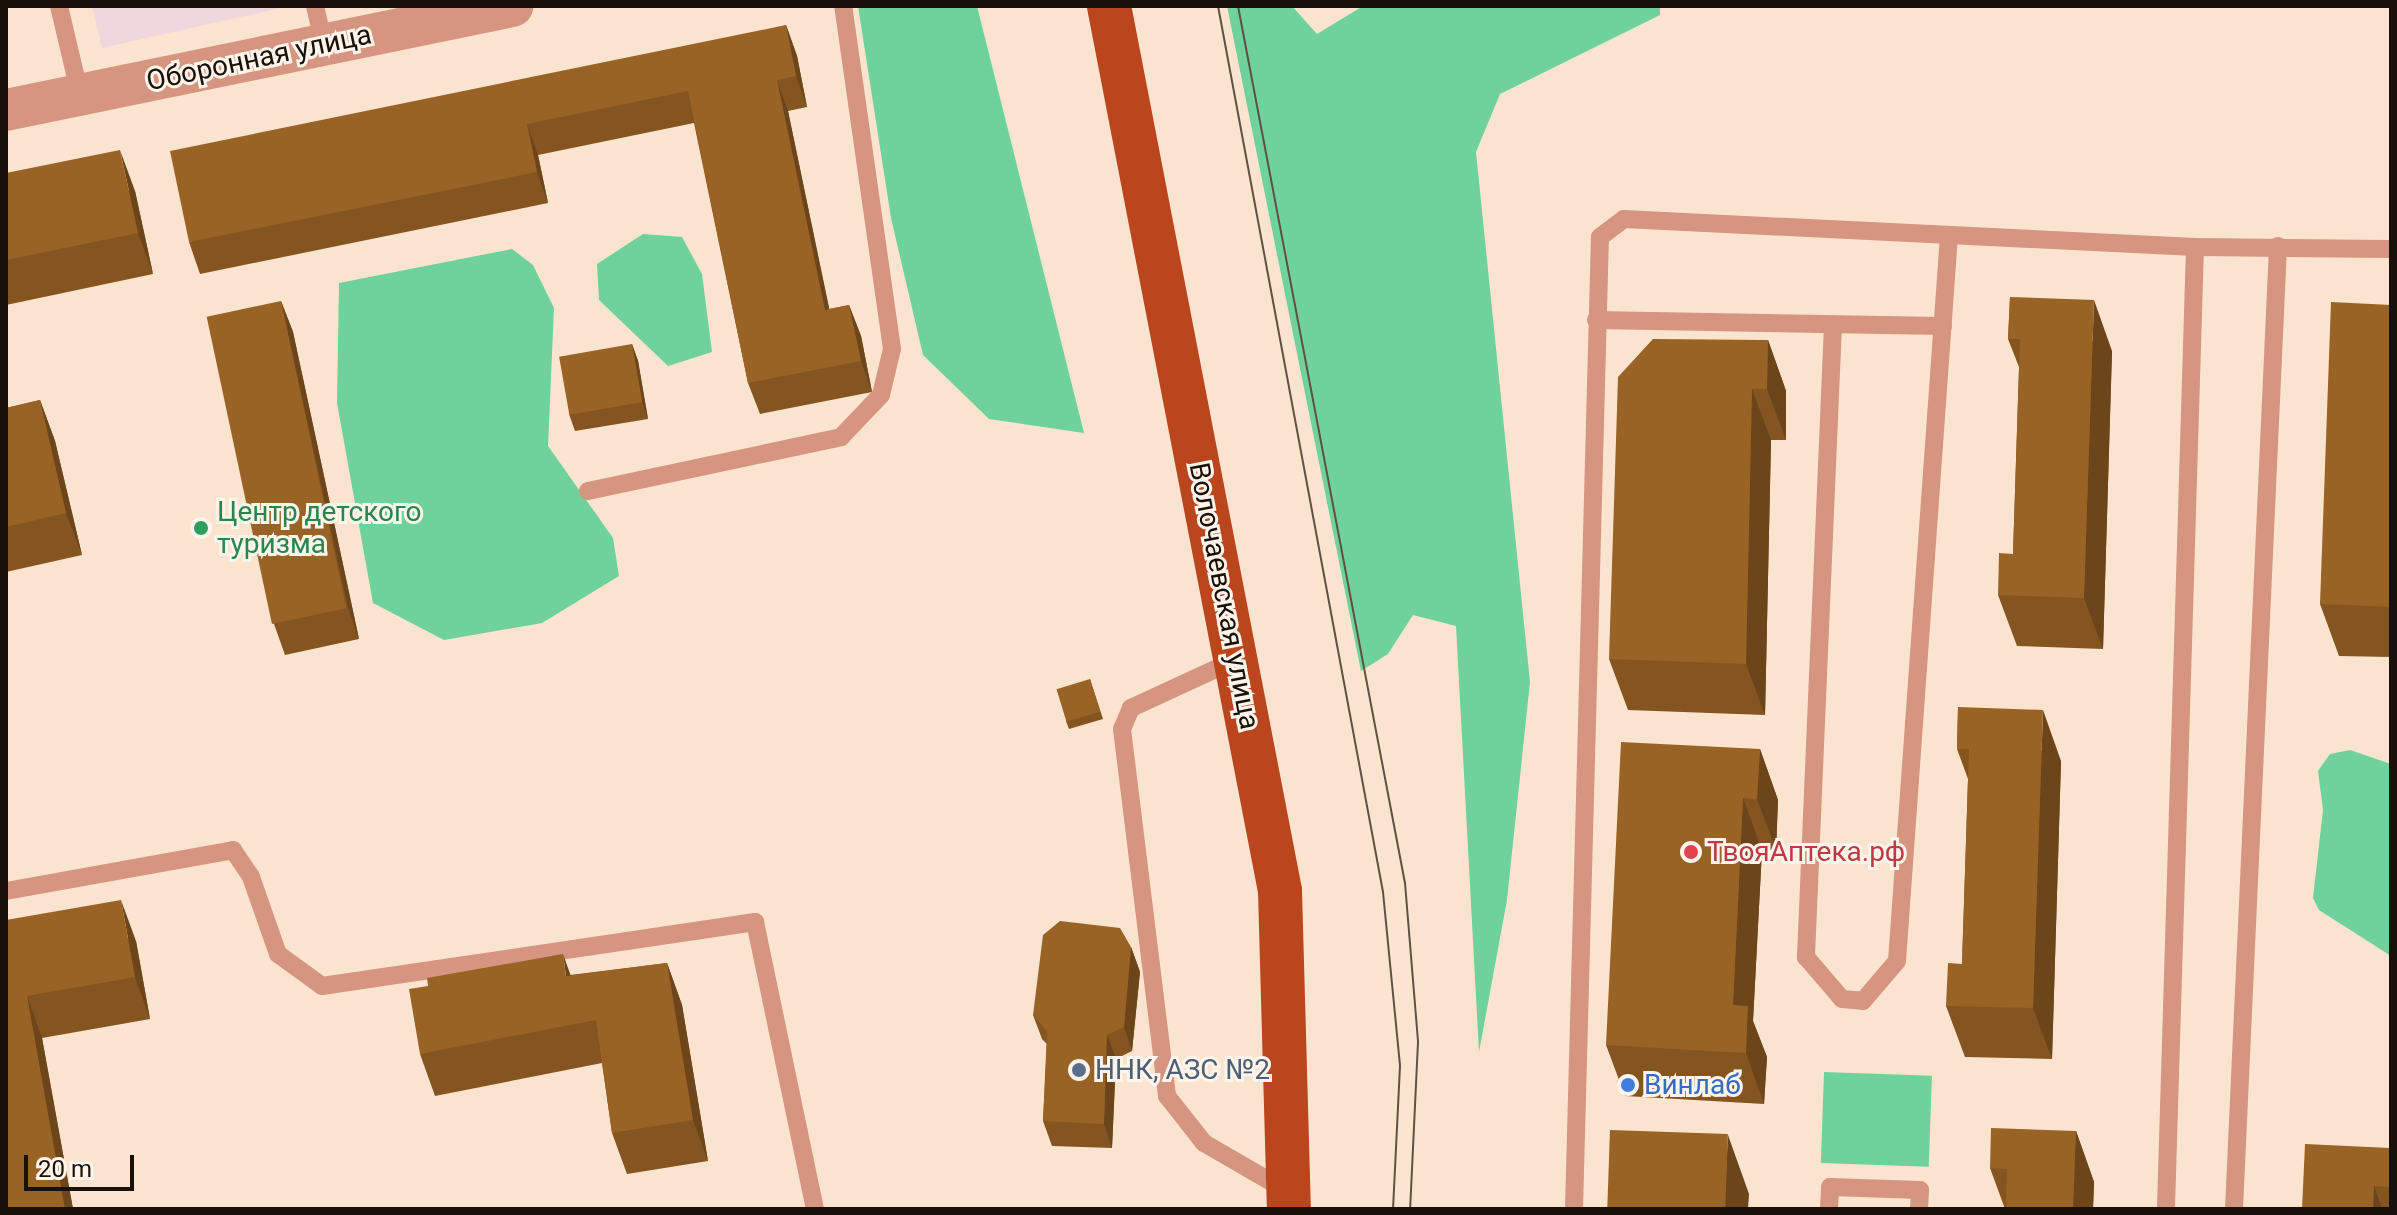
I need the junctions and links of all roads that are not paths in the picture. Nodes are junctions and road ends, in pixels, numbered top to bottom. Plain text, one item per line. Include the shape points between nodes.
1 (59, 6) edge
2 (843, 6) edge
3 (1109, 6) edge
4 (499, 7) edge
5 (320, 26) edge
6 (80, 95) junction
7 (6, 110) edge
8 (1949, 236) junction
9 (2278, 246) junction
10 (2195, 247) junction
11 (2391, 249) edge
12 (1596, 320) junction
13 (1833, 325) junction
14 (1943, 326) junction
15 (588, 491) dead end
16 (1237, 659) junction
17 (6, 891) edge
18 (1287, 1203) edge
19 (815, 1209) edge
20 (1574, 1209) edge
21 (1829, 1209) edge
22 (1919, 1209) edge
23 (2166, 1209) edge
24 (2234, 1209) edge

1 - 6 lane
2 - 15 lane via 892,349 881,395 841,437
3 - 16 main road, Волочаевская улица
4 - 5 street, Оборонная улица
5 - 6 street, Оборонная улица
6 - 7 street, Оборонная улица
8 - 10 lane
8 - 12 lane via 1624,219 1600,237
8 - 14 lane
9 - 10 lane
9 - 11 lane
9 - 24 lane
10 - 23 lane
12 - 13 lane
12 - 20 lane
13 - 14 lane
13 - 14 lane via 1806,957 1842,999 1863,1001 1897,961
16 - 18 main road, Волочаевская улица via 1280,891
16 - 18 lane via 1131,708 1122,729 1167,1096 1204,1143
17 - 19 lane via 233,850 251,877 278,954 322,986 755,922
21 - 22 lane via 1830,1187 1920,1190

